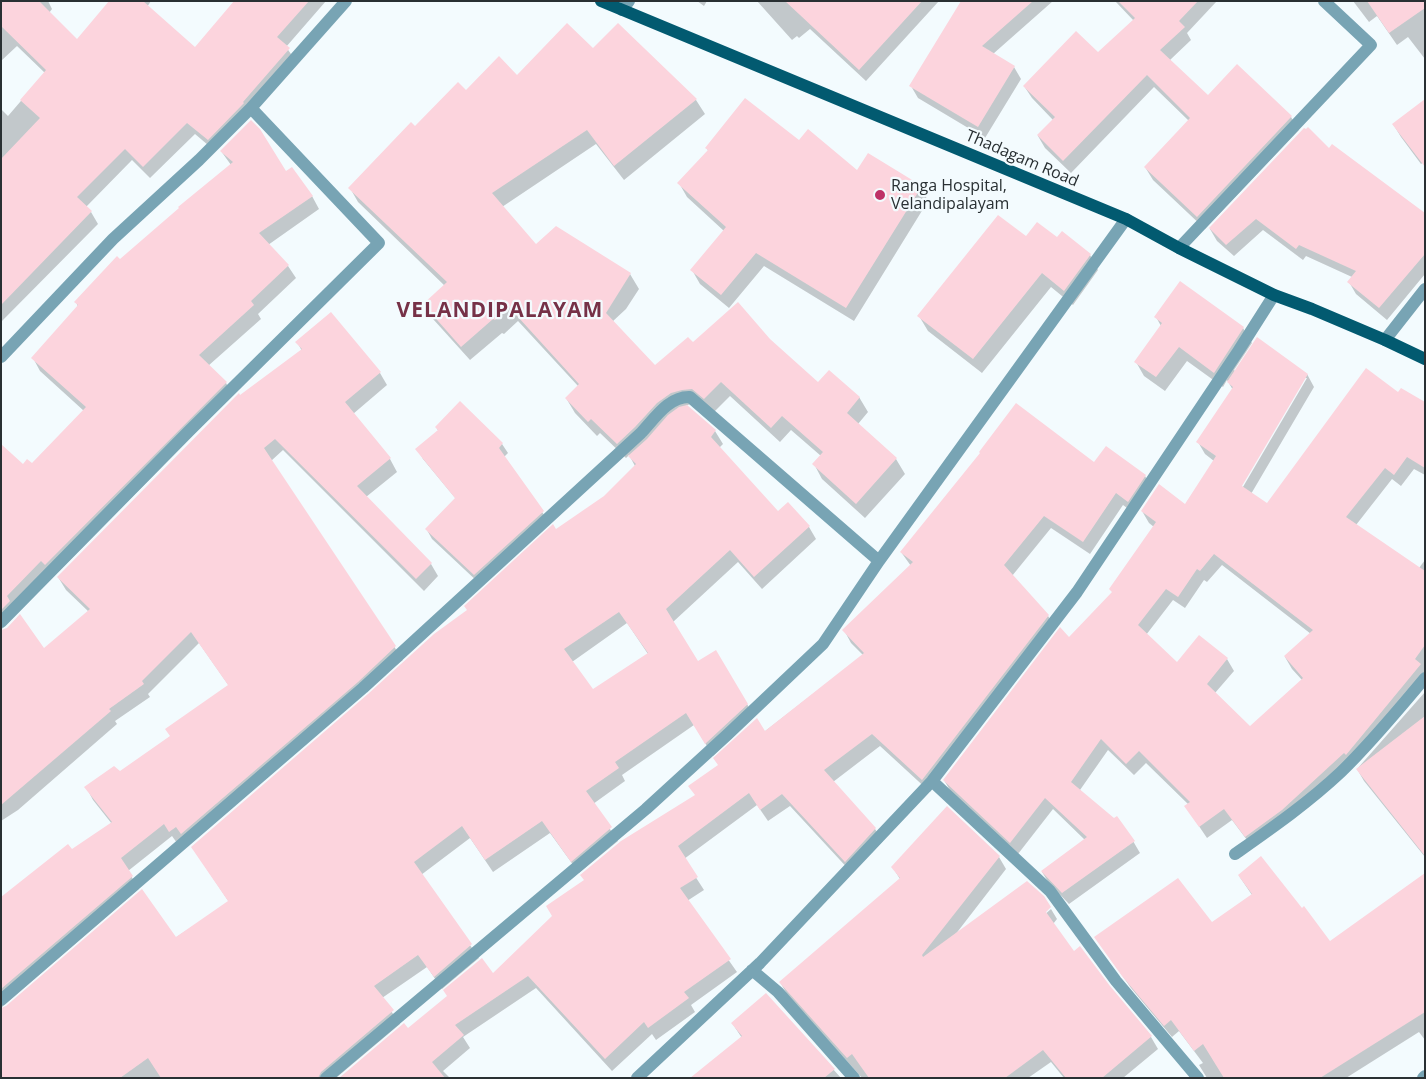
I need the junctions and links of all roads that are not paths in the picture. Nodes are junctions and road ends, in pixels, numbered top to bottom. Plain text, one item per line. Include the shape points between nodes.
1 (346, 1) edge
2 (601, 1) edge
3 (1324, 1) edge
4 (626, 6) edge
5 (251, 108) junction
6 (1126, 220) junction
7 (1179, 248) junction
8 (1425, 289) edge
9 (1274, 295) junction
10 (1385, 340) junction
11 (1, 357) edge
12 (1425, 359) edge
13 (879, 561) junction
14 (1, 622) edge
15 (1425, 678) edge
16 (932, 781) junction
17 (1235, 854) dead end
18 (752, 970) junction
19 (1, 1000) edge
20 (326, 1078) edge
21 (637, 1078) edge
22 (854, 1078) edge
23 (1198, 1078) edge

1 - 5 street
2 - 4 main road, Thadagam Road
3 - 7 street via 1371,45
4 - 6 main road, Thadagam Road
5 - 11 street via 113,239
5 - 14 street via 379,243
6 - 7 main road, Thadagam Road
6 - 13 street
7 - 9 main road, Thadagam Road
8 - 10 street
9 - 10 main road, Thadagam Road
9 - 16 street via 1077,592
10 - 12 main road, Thadagam Road
13 - 19 street via 690,397 671,402 363,688
13 - 20 street via 822,644 727,735 646,809
15 - 17 street via 1341,772 1300,808
16 - 18 street
16 - 23 street via 1050,891 1116,981
18 - 21 street
18 - 22 street via 778,992

